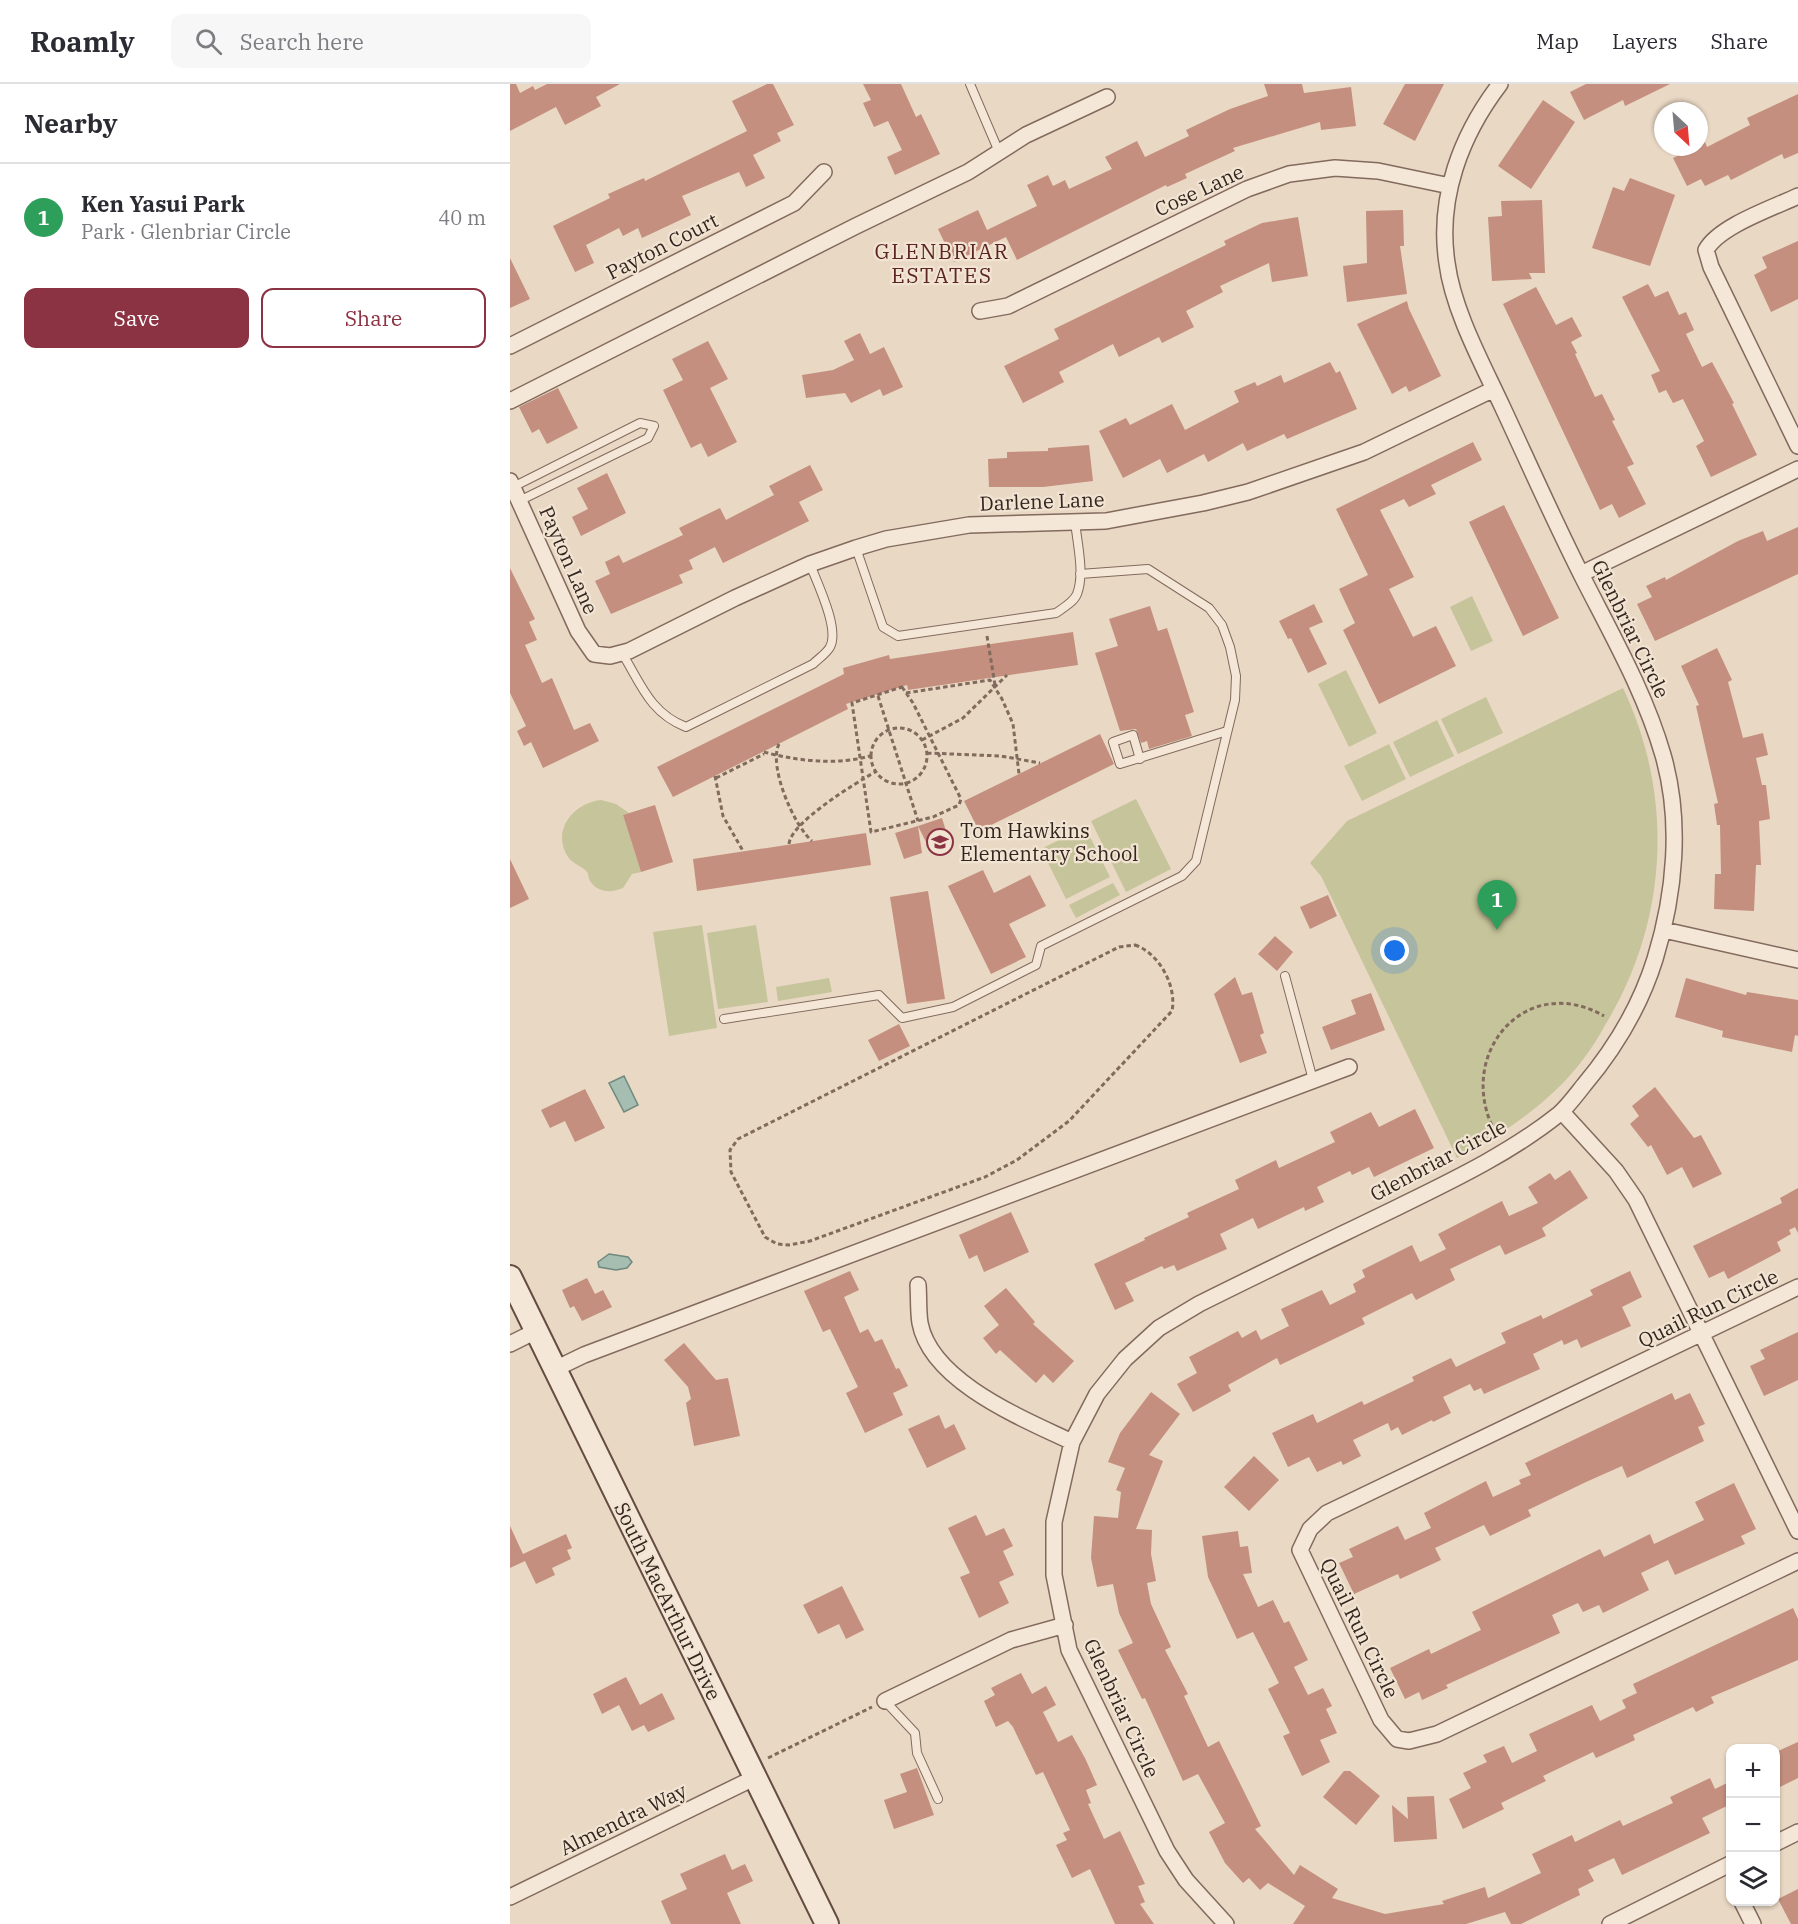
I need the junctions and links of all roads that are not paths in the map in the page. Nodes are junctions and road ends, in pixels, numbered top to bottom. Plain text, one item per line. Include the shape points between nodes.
1 (970, 84) edge
2 (1500, 84) edge
3 (1107, 97) dead end
4 (999, 152) junction
5 (824, 172) dead end
6 (1450, 186) junction
7 (1798, 196) edge
8 (980, 311) dead end
9 (510, 346) edge
10 (1494, 389) junction
11 (510, 401) edge
12 (1798, 446) edge
13 (1798, 468) edge
14 (511, 484) edge
15 (519, 501) junction
16 (1075, 521) junction
17 (856, 548) junction
18 (810, 564) junction
19 (1080, 574) junction
20 (1581, 574) junction
21 (622, 653) junction
22 (594, 654) joint
23 (1227, 731) junction
24 (1140, 759) dead end
25 (1664, 930) junction
26 (1798, 960) edge
27 (1286, 976) dead end
28 (724, 1019) dead end
29 (1349, 1067) dead end
30 (1313, 1080) junction
31 (1562, 1112) junction
32 (510, 1277) edge
33 (918, 1285) dead end
34 (1798, 1287) edge
35 (536, 1331) junction
36 (1700, 1335) junction
37 (510, 1344) edge
38 (555, 1370) junction
39 (1072, 1442) junction
40 (1798, 1531) edge
41 (1798, 1561) edge
42 (1065, 1625) junction
43 (885, 1701) joint
44 (751, 1772) junction
45 (938, 1799) dead end
46 (1798, 1832) edge
47 (1780, 1841) edge
48 (1726, 1871) edge
49 (510, 1897) edge
50 (1744, 1906) edge
51 (827, 1924) edge
52 (1226, 1924) edge
53 (1610, 1924) edge
54 (1753, 1924) edge

1 - 4 lane
2 - 6 street, Glenbriar Circle via 1462,145
3 - 4 street
4 - 11 street via 968,172
5 - 9 street, Payton Court via 794,203
6 - 8 street, Cose Lane via 1378,171 1335,168 1290,174 1246,189 1008,306
6 - 10 street, Glenbriar Circle via 1445,230 1452,290
7 - 12 street via 1721,234 1706,250
10 - 16 street, Darlene Lane via 1364,452 1248,492 1116,519
10 - 20 street, Glenbriar Circle
13 - 20 street
14 - 15 street, Payton Lane
14 - 15 lane via 640,423 654,426 648,438
15 - 22 street, Payton Lane via 578,631
16 - 17 street, Darlene Lane via 969,525
16 - 19 lane
17 - 18 street, Darlene Lane
17 - 19 lane via 883,627 898,636 1056,613 1077,595
18 - 21 street, Darlene Lane
18 - 21 lane via 830,619 830,649 813,664 686,727 668,720 654,706
19 - 23 lane via 1148,568 1209,608 1222,625 1236,676
20 - 25 street, Glenbriar Circle via 1642,694 1664,757 1674,861
21 - 22 street, Darlene Lane
23 - 24 lane
23 - 28 lane via 1196,861 1182,876 1041,946 1036,965 953,1007 902,1017 879,996
25 - 26 street
25 - 31 street, Glenbriar Circle via 1629,1023
27 - 30 lane
29 - 30 street
30 - 38 street
31 - 36 street via 1616,1171 1636,1200
31 - 39 street, Glenbriar Circle via 1473,1170 1199,1304 1158,1328 1125,1359 1097,1394
32 - 35 street, South MacArthur Drive
33 - 39 street via 920,1324 935,1355 993,1404
34 - 36 street, Quail Run Circle
35 - 37 street
35 - 38 street, South MacArthur Drive
36 - 40 street
36 - 41 street, Quail Run Circle via 1327,1513 1310,1529 1300,1550 1304,1560 1381,1720 1397,1739 1409,1741 1437,1734
38 - 44 street, South MacArthur Drive
39 - 42 street, Glenbriar Circle via 1054,1522 1054,1575
42 - 43 street via 1011,1640
42 - 52 street, Glenbriar Circle via 1069,1650 1167,1851 1186,1880
43 - 45 lane via 915,1733 917,1753
44 - 49 street, Almendra Way
44 - 51 street, South MacArthur Drive
46 - 47 street
48 - 53 street
50 - 54 street

